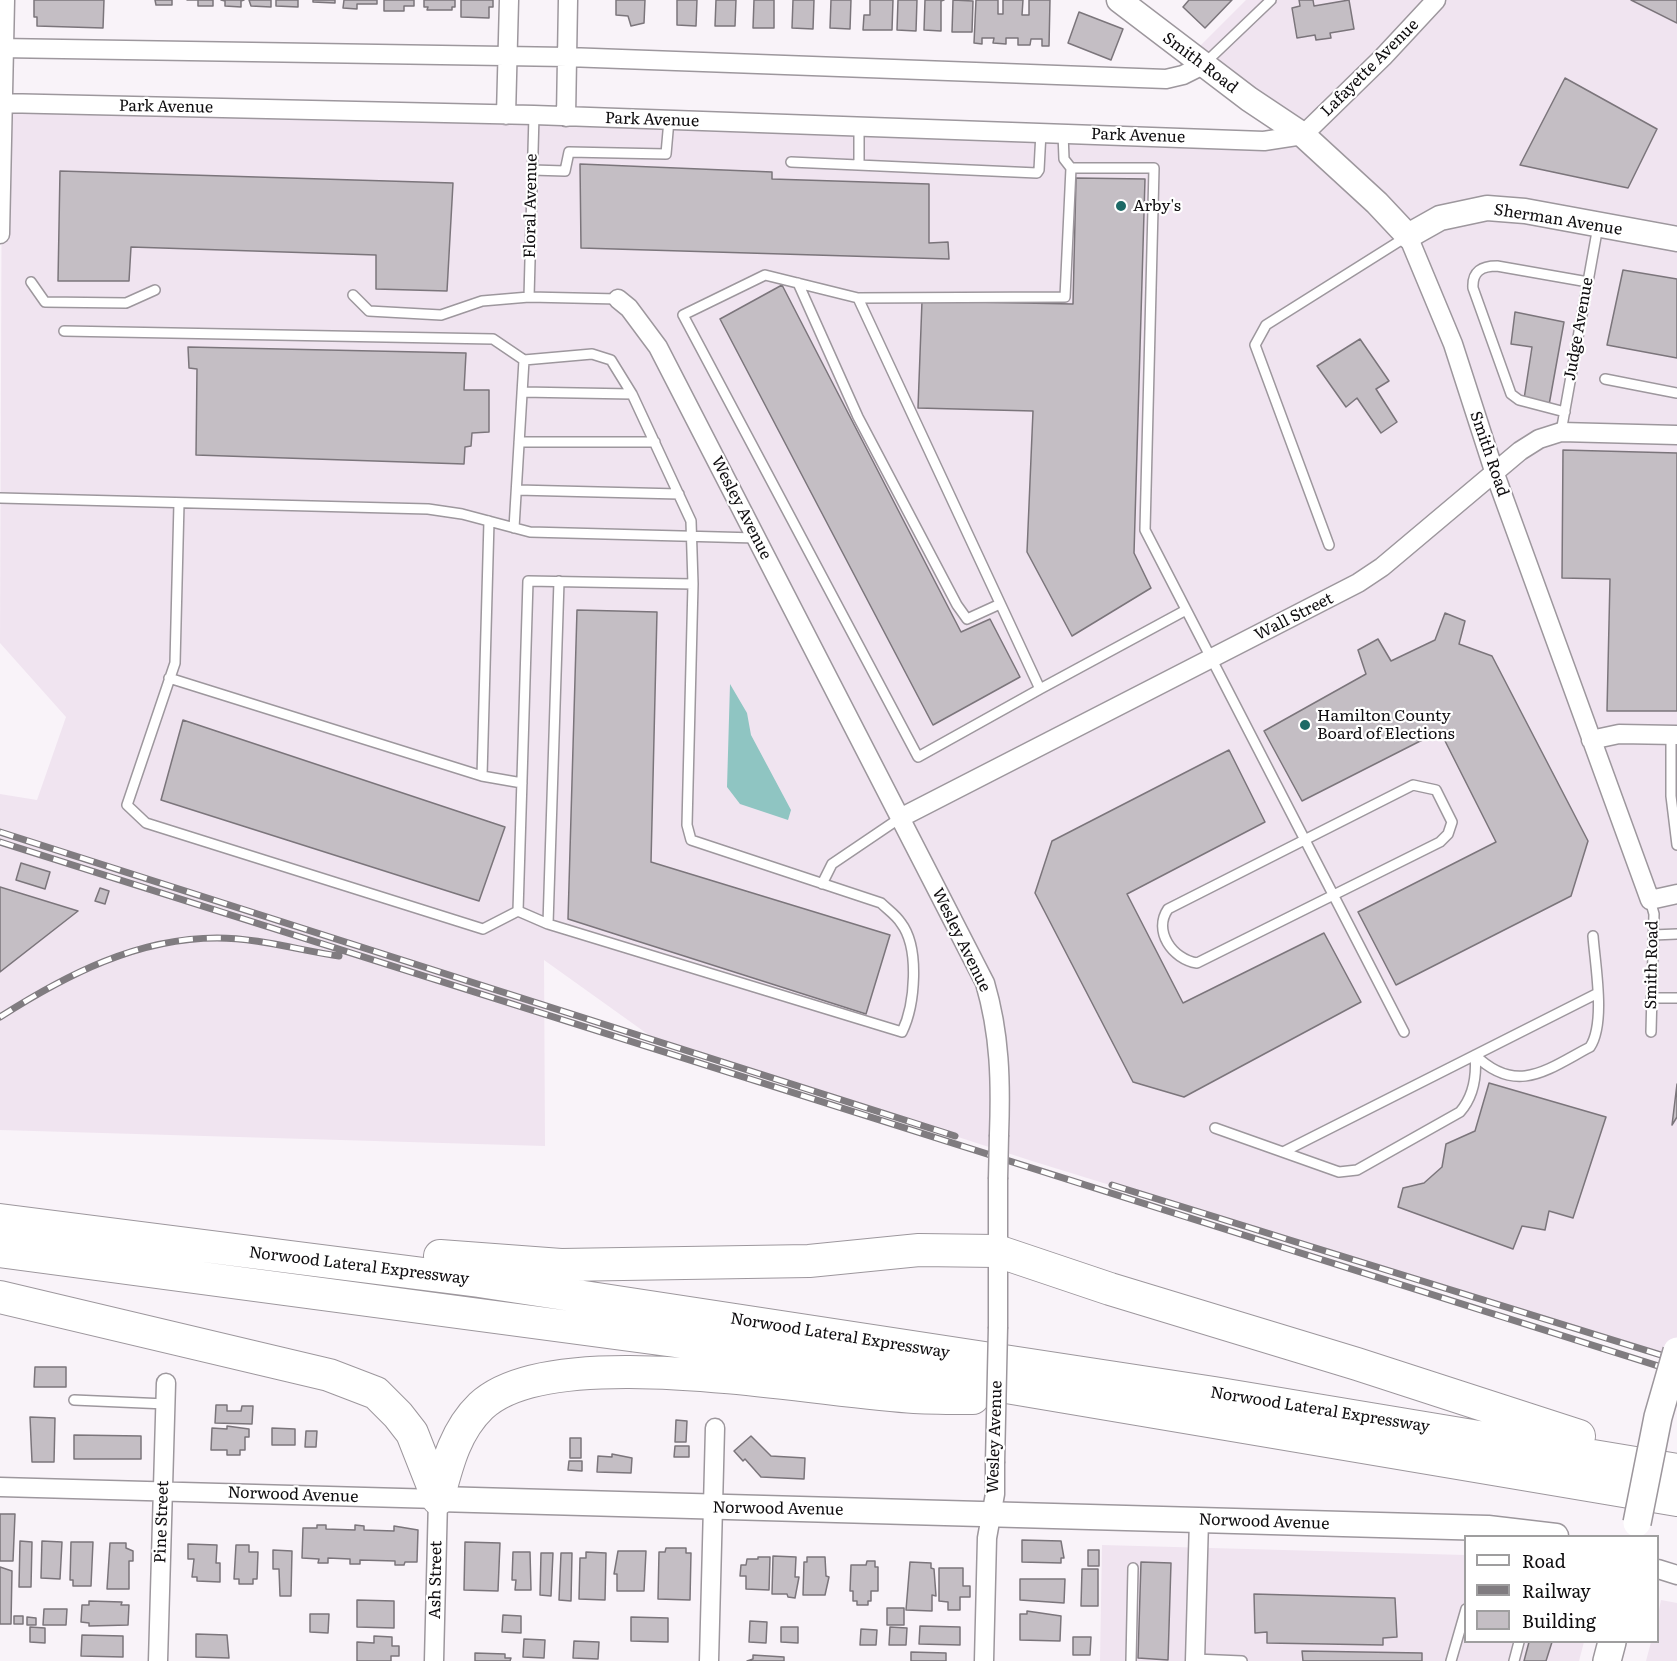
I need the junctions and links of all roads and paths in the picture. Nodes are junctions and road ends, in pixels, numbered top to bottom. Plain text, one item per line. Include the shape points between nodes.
1 (5, 0) edge
2 (509, 0) edge
3 (568, 0) edge
4 (1119, 0) edge
5 (1271, 0) edge
6 (1436, 0) edge
7 (2, 48) edge
8 (507, 56) junction
9 (567, 57) junction
10 (1203, 65) junction
11 (1, 103) edge
12 (506, 115) junction
13 (534, 115) junction
14 (566, 117) junction
15 (669, 120) junction
16 (859, 126) junction
17 (1041, 132) junction
18 (1063, 133) junction
19 (1303, 135) junction
20 (791, 162) dead end
21 (859, 165) junction
22 (1071, 168) junction
23 (532, 170) junction
24 (1598, 226) junction
25 (0, 234) edge
26 (1408, 236) junction
27 (1677, 240) edge
28 (31, 282) dead end
29 (1588, 282) junction
30 (798, 283) junction
31 (155, 290) dead end
32 (353, 295) dead end
33 (529, 297) junction
34 (858, 298) junction
35 (618, 299) joint
36 (64, 331) dead end
37 (524, 360) junction
38 (1605, 379) dead end
39 (522, 392) junction
40 (1677, 393) edge
41 (632, 394) junction
42 (1565, 412) junction
43 (1561, 432) junction
44 (1677, 435) edge
45 (519, 442) junction
46 (655, 442) junction
47 (1495, 474) junction
48 (517, 490) junction
49 (679, 494) junction
50 (0, 498) edge
51 (179, 503) junction
52 (489, 521) junction
53 (514, 528) junction
54 (692, 536) junction
55 (756, 538) junction
56 (1329, 545) dead end
57 (559, 581) junction
58 (693, 584) junction
59 (1000, 604) junction
60 (1186, 610) junction
61 (1210, 660) junction
62 (168, 678) junction
63 (1040, 689) junction
64 (1674, 735) edge
65 (1591, 740) junction
66 (482, 776) junction
67 (522, 783) junction
68 (900, 818) junction
69 (1305, 842) junction
70 (1677, 845) edge
71 (822, 884) junction
72 (1677, 894) edge
73 (1333, 896) junction
74 (1650, 900) junction
75 (518, 911) junction
76 (548, 924) junction
77 (1677, 934) edge
78 (1653, 935) junction
79 (1593, 936) dead end
80 (1596, 994) junction
81 (1652, 998) junction
82 (1677, 999) edge
83 (1404, 1032) dead end
84 (1651, 1032) dead end
85 (1475, 1055) junction
86 (1215, 1128) dead end
87 (1283, 1152) junction
88 (0, 1220) edge
89 (196, 1245) junction
90 (0, 1251) edge
91 (997, 1251) junction
92 (0, 1297) edge
93 (1677, 1351) edge
94 (166, 1383) dead end
95 (1073, 1398) junction
96 (74, 1400) dead end
97 (166, 1404) junction
98 (715, 1428) dead end
99 (1677, 1468) edge
100 (0, 1487) edge
101 (163, 1491) junction
102 (438, 1499) junction
103 (1677, 1500) edge
104 (713, 1508) junction
105 (991, 1512) junction
106 (1199, 1520) junction
107 (1636, 1530) edge
108 (1486, 1532) edge
109 (1536, 1535) edge
110 (1133, 1568) dead end
111 (1659, 1569) edge
112 (1677, 1575) edge
113 (1464, 1616) edge
114 (1519, 1643) edge
115 (1611, 1643) edge
116 (1195, 1660) edge
117 (159, 1661) edge
118 (434, 1661) edge
119 (709, 1661) edge
120 (984, 1661) edge
121 (1131, 1661) edge
122 (1242, 1661) edge
123 (1451, 1661) edge
124 (1514, 1661) edge
125 (1607, 1661) edge

1 - 7 street
2 - 8 street
3 - 9 street
4 - 10 street, Smith Road
5 - 10 lane
6 - 19 street, Lafayette Avenue
7 - 8 street
7 - 11 street
8 - 9 street
8 - 12 street
9 - 10 street via 1166,79
9 - 14 street
10 - 19 street, Smith Road
11 - 12 street, Park Avenue
11 - 25 street
12 - 13 street, Park Avenue
13 - 14 street, Park Avenue
13 - 23 lane, Floral Avenue
14 - 15 street, Park Avenue
15 - 16 street, Park Avenue
15 - 23 lane via 666,154 569,152 565,171
16 - 17 street, Park Avenue
16 - 21 lane
17 - 18 street, Park Avenue
17 - 21 lane via 1037,173
18 - 19 street, Park Avenue via 1264,141
18 - 22 lane via 1064,159
19 - 26 street, Smith Road via 1377,202
20 - 21 lane
22 - 34 lane via 1065,297
22 - 60 lane via 1154,168 1145,530
23 - 33 lane, Floral Avenue
24 - 26 street, Sherman Avenue via 1525,211 1487,208 1440,218
24 - 27 street, Sherman Avenue
24 - 29 lane, Judge Avenue
26 - 47 street, Smith Road via 1453,344
26 - 56 lane via 1266,325 1255,345
28 - 31 lane via 45,302 126,303
29 - 42 lane, Judge Avenue
29 - 42 lane via 1497,266 1485,266 1472,280 1511,394 1519,400
30 - 34 lane
30 - 59 lane via 858,417 957,605 967,619
30 - 63 lane via 765,275 683,315 918,756
32 - 33 lane via 369,311 441,315 482,301
33 - 35 lane
34 - 59 lane
35 - 55 street, Wesley Avenue via 658,347
36 - 37 lane via 493,339
37 - 39 lane
37 - 41 lane via 592,354 602,357 611,360
38 - 40 lane
39 - 41 lane
39 - 45 lane
41 - 46 lane
42 - 43 lane, Judge Avenue
43 - 44 street, Wall Street
43 - 47 street, Wall Street via 1520,451
45 - 46 lane
45 - 48 lane
46 - 49 lane
47 - 61 street, Wall Street via 1358,583
47 - 65 street, Smith Road
48 - 49 lane
48 - 53 lane
49 - 54 lane via 691,521
50 - 51 lane
51 - 52 lane via 428,509
51 - 62 lane via 177,648
52 - 53 lane
52 - 66 lane
53 - 54 lane via 530,532
54 - 55 lane
54 - 58 lane
55 - 68 street, Wesley Avenue
57 - 58 lane
57 - 67 lane via 528,580
57 - 76 lane
58 - 71 lane via 687,825 691,840
59 - 63 lane
60 - 61 lane
60 - 63 lane
61 - 68 street, Wall Street
61 - 69 lane
62 - 66 lane
62 - 75 lane via 127,805 146,823 483,929
64 - 65 street via 1619,734
64 - 70 lane via 1671,795
65 - 74 street, Smith Road
66 - 67 lane
67 - 75 lane
68 - 71 lane via 832,864
68 - 91 street, Wesley Avenue, bridge via 985,983 995,1016 999,1050
69 - 73 lane
69 - 73 lane via 1413,785 1436,790 1452,822 1448,834 1440,842
69 - 73 lane via 1168,909 1161,919 1161,929 1175,955 1197,963
71 - 76 lane via 881,903 902,923 913,950 911,1012 902,1032
72 - 74 street
73 - 83 lane
74 - 78 lane, Smith Road
75 - 76 lane
77 - 78 lane
78 - 81 lane, Smith Road
79 - 80 lane
80 - 85 lane
80 - 85 lane via 1596,1038 1590,1047 1536,1076 1504,1074
81 - 82 lane
81 - 84 lane, Smith Road
85 - 87 lane
85 - 87 lane via 1477,1072 1470,1098 1460,1112 1357,1170 1339,1172
86 - 87 lane
88 - 89 highway, Norwood Lateral Expressway
89 - 91 highway via 561,1265 809,1261 919,1250
89 - 99 highway, Norwood Lateral Expressway via 586,1297
90 - 95 highway, Norwood Lateral Expressway via 941,1376
91 - 99 highway
91 - 105 street, Wesley Avenue, bridge
92 - 102 highway via 329,1375 376,1393 412,1433
93 - 107 main road, bridge via 1658,1417
94 - 97 street, Pine Street
95 - 102 highway via 914,1397 733,1378 562,1374 532,1379 504,1390 482,1405 464,1426 450,1453
95 - 103 highway, Norwood Lateral Expressway
96 - 97 lane
97 - 101 street, Pine Street
98 - 104 street
100 - 101 street, Norwood Avenue
101 - 102 street, Norwood Avenue
101 - 117 street, Pine Street
102 - 104 street, Norwood Avenue
102 - 118 street, Ash Street
104 - 105 street, Norwood Avenue
104 - 119 street
105 - 106 street, Norwood Avenue
105 - 120 street, Wesley Avenue
106 - 108 street, Norwood Avenue
106 - 116 street
108 - 109 street, Norwood Avenue
110 - 121 lane
111 - 112 street
113 - 123 lane
114 - 124 lane
115 - 125 main road
116 - 122 lane

